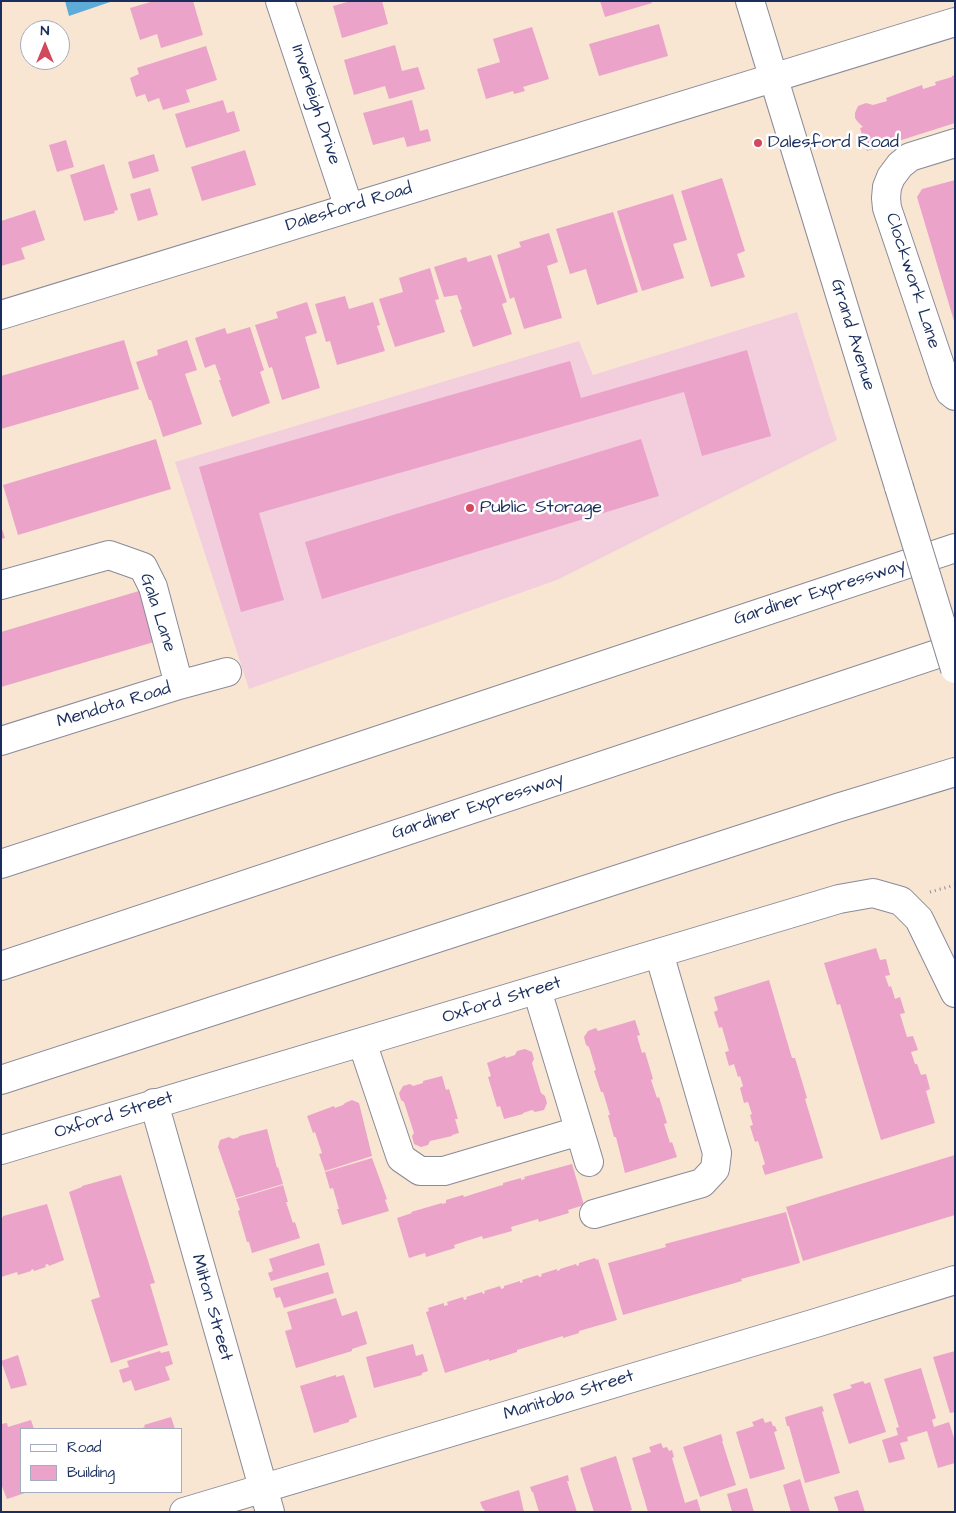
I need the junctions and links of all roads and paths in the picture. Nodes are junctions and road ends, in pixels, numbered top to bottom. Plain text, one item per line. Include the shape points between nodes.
1 (280, 1) edge
2 (750, 1) edge
3 (955, 22) edge
4 (774, 78) junction
5 (955, 143) edge
6 (349, 208) junction
7 (1, 315) edge
8 (955, 396) edge
9 (955, 548) edge
10 (1, 585) edge
11 (955, 648) edge
12 (955, 669) edge
13 (227, 672) dead end
14 (180, 685) junction
15 (1, 741) edge
16 (955, 772) edge
17 (1, 864) edge
18 (659, 953) junction
19 (1, 966) edge
20 (537, 990) junction
21 (955, 993) edge
22 (362, 1042) junction
23 (1, 1080) edge
24 (154, 1103) junction
25 (579, 1131) junction
26 (1, 1150) edge
27 (589, 1162) dead end
28 (594, 1214) dead end
29 (955, 1280) edge
30 (266, 1500) edge
31 (184, 1512) edge

1 - 6 main road, Inverleigh Drive
2 - 4 main road, Grand Avenue
3 - 4 main road, Dalesford Road
4 - 6 main road, Dalesford Road
4 - 12 main road, Grand Avenue, bridge
5 - 8 main road, Clockwork Lane via 910,157 891,177 886,198 945,380
6 - 7 main road, Dalesford Road
9 - 17 main road, Gardiner Expressway
10 - 14 main road, Gala Lane via 109,555 144,567 153,587
11 - 19 main road, Gardiner Expressway
13 - 14 main road, Mendota Road
14 - 15 main road, Mendota Road
16 - 23 main road
18 - 20 main road, Oxford Street
18 - 21 main road, Oxford Street via 839,899 873,893 901,901 919,918
18 - 28 main road via 717,1153 715,1170 702,1183
20 - 22 main road, Oxford Street
20 - 25 main road
22 - 24 main road, Oxford Street
22 - 25 main road via 402,1158 420,1171 444,1171
24 - 26 main road, Oxford Street
24 - 30 main road, Milton Street
25 - 27 main road
29 - 30 main road, Manitoba Street
30 - 31 main road, Manitoba Street

